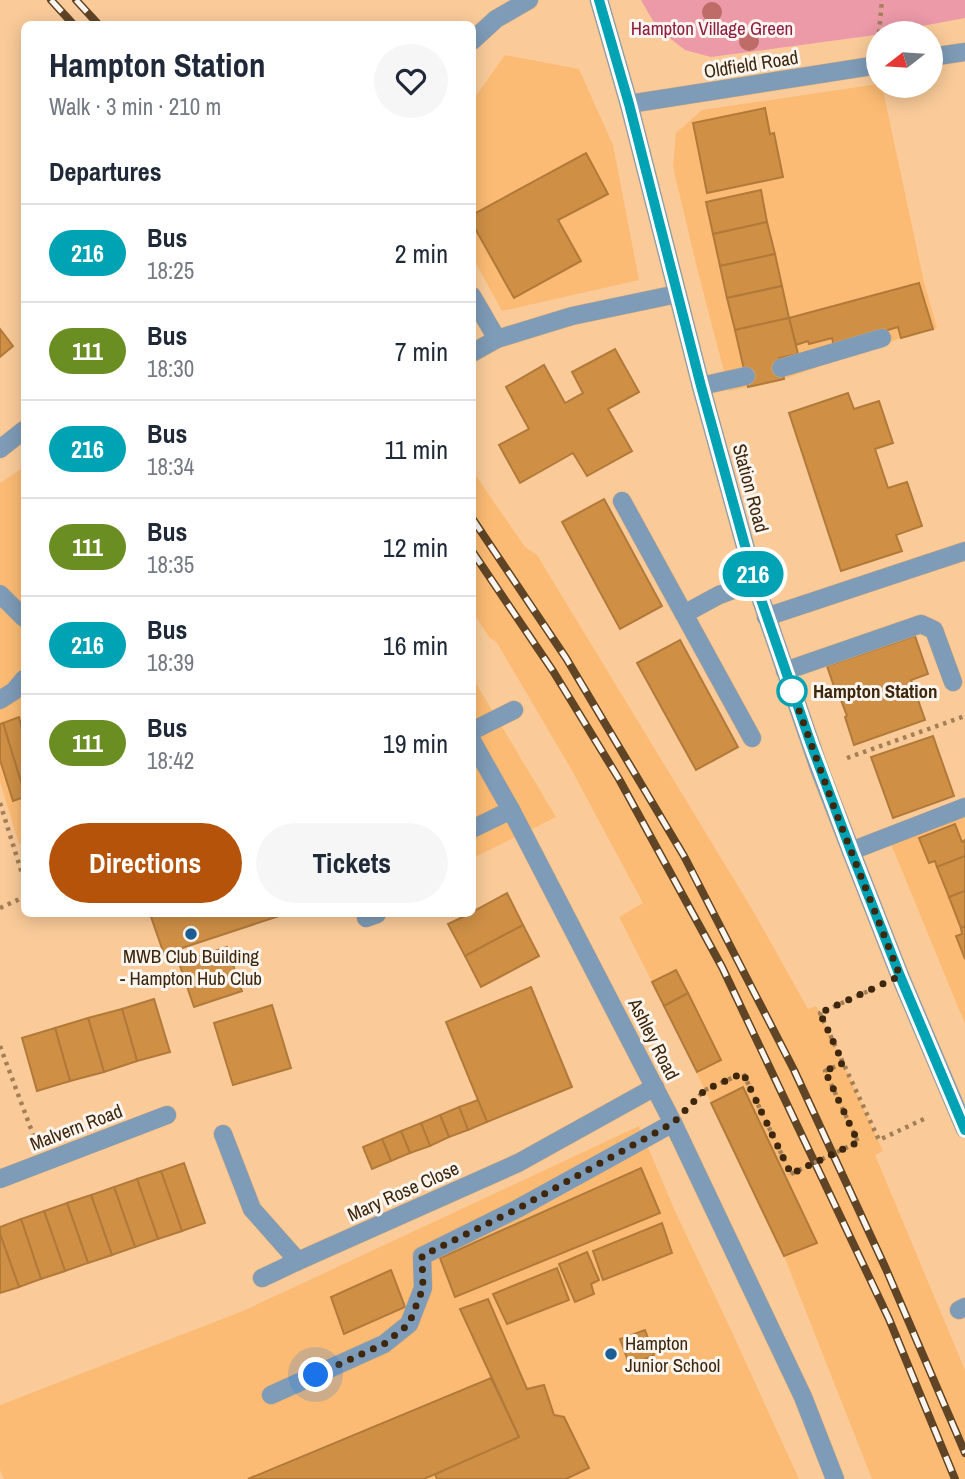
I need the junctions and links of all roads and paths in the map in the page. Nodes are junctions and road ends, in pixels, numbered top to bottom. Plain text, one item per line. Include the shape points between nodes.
1 (529, 0) edge
2 (600, 0) edge
3 (882, 0) edge
4 (880, 21) edge
5 (476, 37) edge
6 (965, 52) edge
7 (943, 55) edge
8 (866, 67) edge
9 (629, 104) junction
10 (677, 294) junction
11 (476, 303) edge
12 (881, 338) dead end
13 (497, 339) junction
14 (476, 351) edge
15 (781, 368) dead end
16 (746, 376) dead end
17 (701, 386) junction
18 (21, 432) edge
19 (0, 449) edge
20 (622, 501) dead end
21 (965, 551) edge
22 (755, 582) junction
23 (0, 594) edge
24 (684, 614) junction
25 (21, 615) edge
26 (766, 617) junction
27 (785, 671) junction
28 (953, 682) dead end
29 (21, 683) edge
30 (0, 700) edge
31 (514, 710) dead end
32 (965, 716) edge
33 (476, 729) edge
34 (752, 738) dead end
35 (476, 752) edge
36 (820, 768) junction
37 (0, 803) edge
38 (965, 807) edge
39 (512, 810) junction
40 (476, 827) edge
41 (851, 851) junction
42 (21, 870) edge
43 (21, 898) edge
44 (0, 908) edge
45 (900, 976) junction
46 (0, 1046) edge
47 (843, 1063) junction
48 (655, 1087) junction
49 (954, 1105) junction
50 (167, 1115) dead end
51 (673, 1123) junction
52 (965, 1129) edge
53 (223, 1134) dead end
54 (44, 1162) junction
55 (0, 1179) edge
56 (298, 1261) junction
57 (262, 1278) dead end
58 (271, 1395) dead end
59 (835, 1479) edge

1 - 5 street
2 - 9 street, Station Road
3 - 4 path
6 - 7 street
8 - 9 street, Oldfield Road
9 - 10 street, Station Road
10 - 13 street via 572,316
10 - 17 street, Station Road
11 - 13 street
12 - 15 street
13 - 14 street
16 - 17 street
17 - 22 street, Station Road
18 - 19 street
20 - 24 street
21 - 26 street
22 - 24 street
22 - 26 street, Station Road
23 - 25 street
24 - 34 street
26 - 27 street, Station Road
27 - 28 street via 921,624 934,630
27 - 36 street, Station Road
29 - 30 street
31 - 33 street
32 - 36 path
35 - 39 street, Ashley Road
36 - 41 street, Station Road
37 - 42 path
38 - 41 street
39 - 40 street
39 - 48 street, Ashley Road
41 - 45 street, Station Road
43 - 44 path
45 - 47 path via 820,1013
45 - 49 street, Station Road
46 - 54 path
47 - 49 path via 879,1140
47 - 51 path, bridge via 825,1071 858,1142 791,1174 743,1073 705,1090
48 - 51 street, Ashley Road
48 - 56 street, Mary Rose Close via 518,1163
49 - 52 street, Station Road
50 - 54 street, Malvern Road
51 - 58 street via 422,1256 423,1288 409,1324 384,1344
51 - 59 street, Ashley Road via 803,1397
53 - 56 street via 252,1209
54 - 55 street, Malvern Road
56 - 57 street, Mary Rose Close

